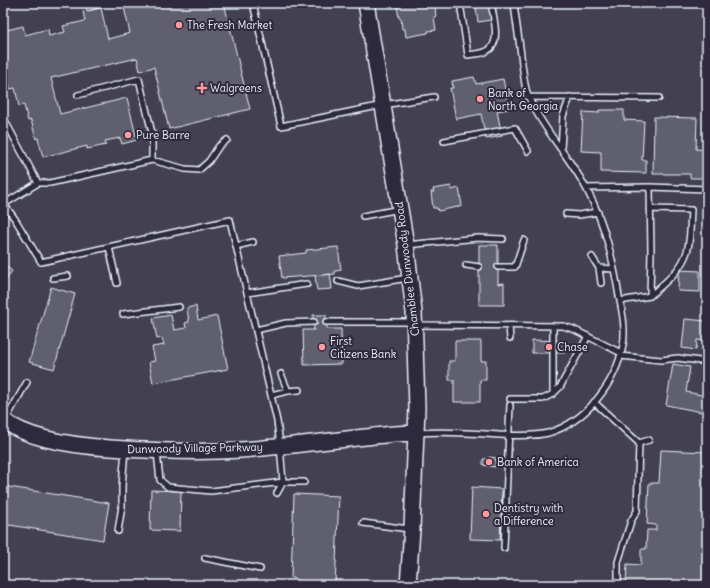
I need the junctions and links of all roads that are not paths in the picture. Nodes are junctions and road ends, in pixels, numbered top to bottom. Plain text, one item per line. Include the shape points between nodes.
1 (253, 3) edge
2 (366, 3) edge
3 (460, 3) edge
4 (491, 3) edge
5 (514, 3) edge
6 (78, 95) dead end
7 (434, 97) dead end
8 (528, 97) junction
9 (570, 97) junction
10 (659, 98) dead end
11 (383, 105) junction
12 (3, 117) edge
13 (227, 140) dead end
14 (444, 141) dead end
15 (561, 150) junction
16 (528, 151) dead end
17 (152, 160) junction
18 (38, 183) junction
19 (650, 187) junction
20 (586, 188) junction
21 (707, 189) edge
22 (3, 204) edge
23 (401, 209) junction
24 (650, 209) junction
25 (598, 212) junction
26 (566, 214) dead end
27 (363, 216) dead end
28 (503, 239) dead end
29 (524, 240) dead end
30 (253, 242) dead end
31 (406, 244) junction
32 (236, 246) junction
33 (109, 247) junction
34 (592, 257) dead end
35 (466, 265) dead end
36 (479, 267) dead end
37 (498, 267) dead end
38 (599, 268) junction
39 (614, 268) junction
40 (68, 276) dead end
41 (53, 278) dead end
42 (410, 278) junction
43 (338, 281) dead end
44 (117, 283) dead end
45 (600, 283) dead end
46 (307, 284) dead end
47 (247, 292) junction
48 (650, 296) junction
49 (620, 301) junction
50 (179, 308) dead end
51 (123, 314) dead end
52 (314, 322) dead end
53 (326, 322) dead end
54 (415, 324) junction
55 (509, 326) junction
56 (553, 326) junction
57 (256, 330) junction
58 (588, 336) junction
59 (510, 338) dead end
60 (620, 354) junction
61 (707, 362) edge
62 (281, 374) dead end
63 (26, 382) dead end
64 (299, 390) dead end
65 (288, 391) junction
66 (553, 394) junction
67 (271, 395) junction
68 (594, 402) junction
69 (4, 421) edge
70 (415, 433) junction
71 (509, 435) junction
72 (649, 440) dead end
73 (638, 443) junction
74 (280, 446) junction
75 (124, 449) junction
76 (156, 450) junction
77 (283, 482) junction
78 (304, 482) dead end
79 (277, 493) dead end
80 (363, 523) dead end
81 (412, 529) junction
82 (118, 531) dead end
83 (504, 548) dead end
84 (205, 558) dead end
85 (260, 569) dead end
86 (360, 584) edge
87 (375, 585) edge
88 (408, 585) edge
89 (618, 585) edge

1 - 11 lane via 281,126
2 - 11 street, Chamblee Dunwoody Road
3 - 4 lane via 468,55 487,52 496,40
5 - 8 lane
6 - 17 lane via 139,79 152,133
7 - 11 lane
8 - 9 lane
8 - 15 lane
9 - 10 lane
9 - 15 lane via 563,116
11 - 23 street, Chamblee Dunwoody Road
12 - 18 lane
13 - 17 lane via 199,170 185,170
14 - 16 lane via 515,128
15 - 20 lane
17 - 18 lane via 50,183
18 - 22 lane
19 - 20 lane
19 - 21 lane
19 - 24 lane
20 - 25 lane
22 - 33 lane via 41,262
23 - 27 lane
23 - 31 street, Chamblee Dunwoody Road
24 - 48 lane
24 - 48 lane via 691,210 685,257 672,276
25 - 26 lane
25 - 39 lane
28 - 31 lane via 478,238
29 - 37 lane via 515,267
30 - 32 lane
31 - 42 street, Chamblee Dunwoody Road
32 - 33 lane via 230,220
32 - 47 lane
33 - 44 lane
34 - 38 lane
35 - 36 lane
38 - 39 lane
38 - 45 lane
39 - 49 lane
40 - 41 lane
42 - 43 lane via 358,286
42 - 54 street, Chamblee Dunwoody Road
46 - 47 lane
47 - 57 lane
48 - 49 lane
49 - 60 lane via 623,326
50 - 51 lane
52 - 57 lane via 286,323
53 - 54 lane
54 - 55 lane
54 - 70 street, Chamblee Dunwoody Road
55 - 56 lane
55 - 59 lane
56 - 58 lane via 568,326
56 - 66 lane
57 - 67 lane
58 - 60 lane
58 - 66 lane via 560,387
60 - 61 lane via 661,360 678,358
60 - 68 lane via 613,373
62 - 65 lane
63 - 69 lane
64 - 65 lane
65 - 67 lane
66 - 71 lane via 543,399 510,402
67 - 74 lane
68 - 71 lane via 561,428 532,436
68 - 73 lane
69 - 75 street, Dunwoody Village Parkway via 54,441
70 - 71 lane
70 - 74 street, Dunwoody Village Parkway
70 - 81 street, Chamblee Dunwoody Road
71 - 83 lane
72 - 73 lane
73 - 89 lane via 637,511 631,521 618,562
74 - 76 street, Dunwoody Village Parkway via 239,450
74 - 77 lane
75 - 76 street, Dunwoody Village Parkway
75 - 82 lane via 122,506
76 - 77 lane via 160,480 168,487 211,491
77 - 78 lane
77 - 79 lane
80 - 81 lane
81 - 88 street, Chamblee Dunwoody Road
84 - 85 lane
86 - 87 lane

